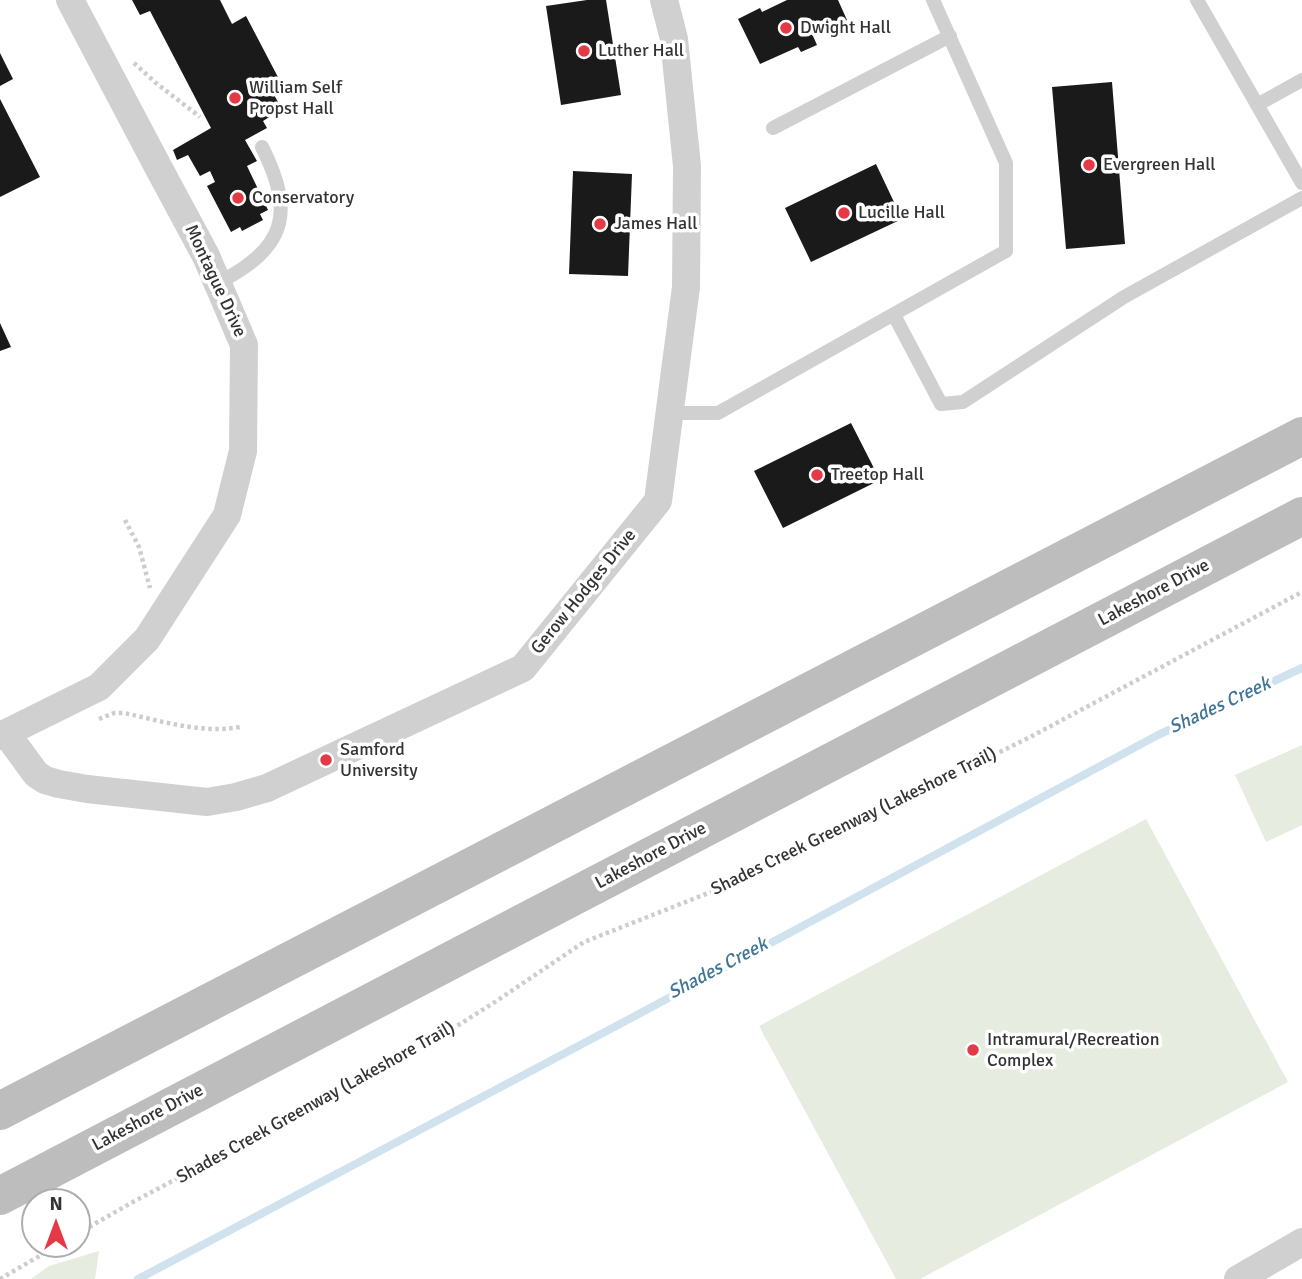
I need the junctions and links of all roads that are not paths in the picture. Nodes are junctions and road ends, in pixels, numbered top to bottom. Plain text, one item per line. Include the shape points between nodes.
1 (70, 0) edge
2 (664, 0) edge
3 (933, 0) edge
4 (1197, 0) edge
5 (950, 36) junction
6 (1302, 80) edge
7 (1257, 105) junction
8 (773, 128) dead end
9 (262, 147) dead end
10 (1302, 183) edge
11 (1302, 198) edge
12 (218, 283) junction
13 (894, 315) junction
14 (669, 413) junction
15 (1302, 436) edge
16 (1302, 516) edge
17 (3, 735) edge
18 (0, 1111) edge
19 (0, 1196) edge
20 (1302, 1242) edge
21 (1238, 1279) edge

1 - 12 street, Montague Drive
2 - 14 street, Gerow Hodges Drive via 674,39 687,166 686,287
3 - 5 lane
4 - 7 lane
5 - 8 lane
5 - 13 lane via 1006,163 1006,251
6 - 7 lane
7 - 10 lane
9 - 12 lane via 280,200 277,233 251,264
11 - 13 lane via 1124,298 963,402 940,404
12 - 17 street, Montague Drive via 244,345 243,451 227,515 147,639 99,687
13 - 14 lane via 718,413
14 - 17 street, Gerow Hodges Drive via 658,501 523,668 267,788 207,802 45,780
15 - 18 main road
16 - 19 main road, Lakeshore Drive
20 - 21 street

